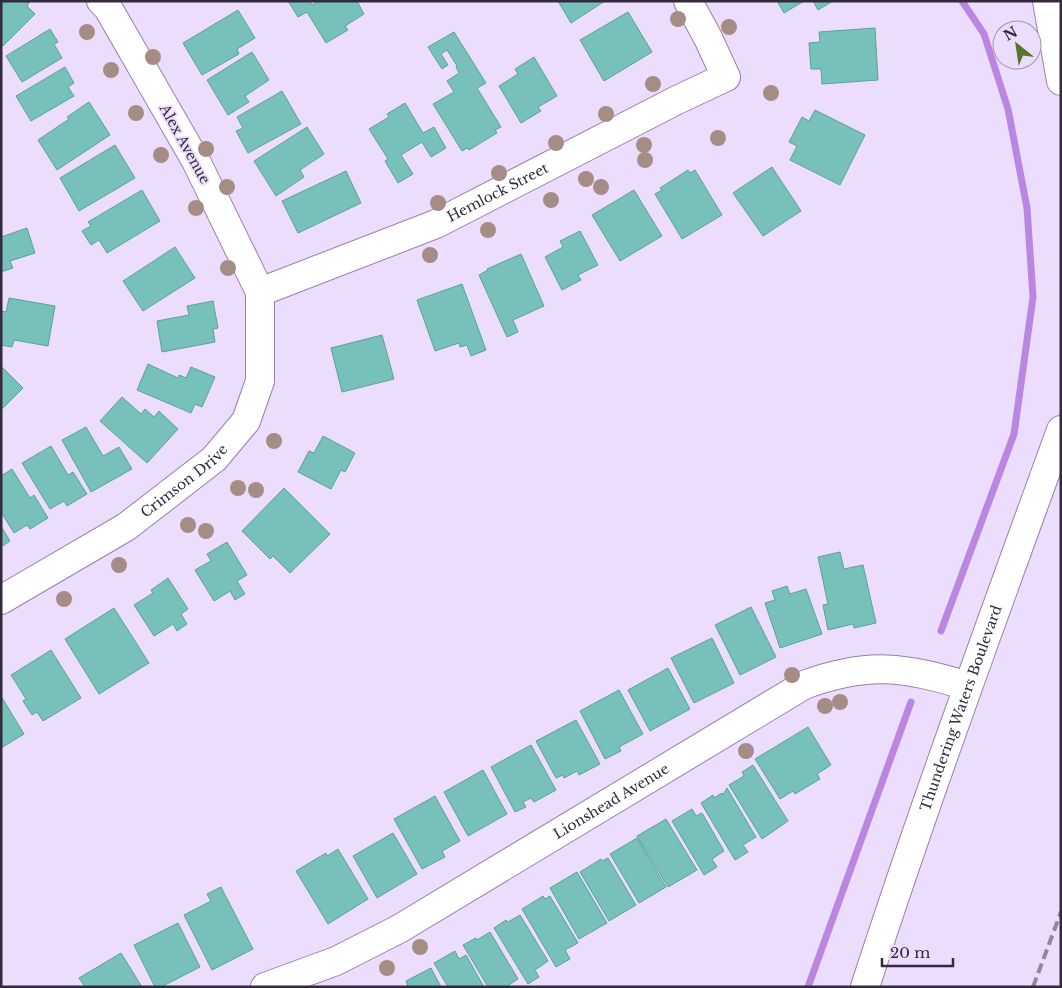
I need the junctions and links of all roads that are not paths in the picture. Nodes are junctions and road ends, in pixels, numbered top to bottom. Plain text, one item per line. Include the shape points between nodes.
1 (688, 1) edge
2 (1047, 1) edge
3 (110, 3) edge
4 (1061, 81) edge
5 (260, 292) junction
6 (1061, 430) edge
7 (1, 600) edge
8 (968, 686) junction
9 (265, 987) edge
10 (865, 987) edge

1 - 5 street, Hemlock Street via 726,77 436,224
2 - 4 street
3 - 5 street, Alex Avenue via 196,161
5 - 7 street, Crimson Drive via 260,381 246,421 214,459 126,527
6 - 8 street, Thundering Waters Boulevard
8 - 9 street, Lionshead Avenue via 930,675 885,669 849,672 804,685 399,929 336,961
8 - 10 street, Thundering Waters Boulevard

